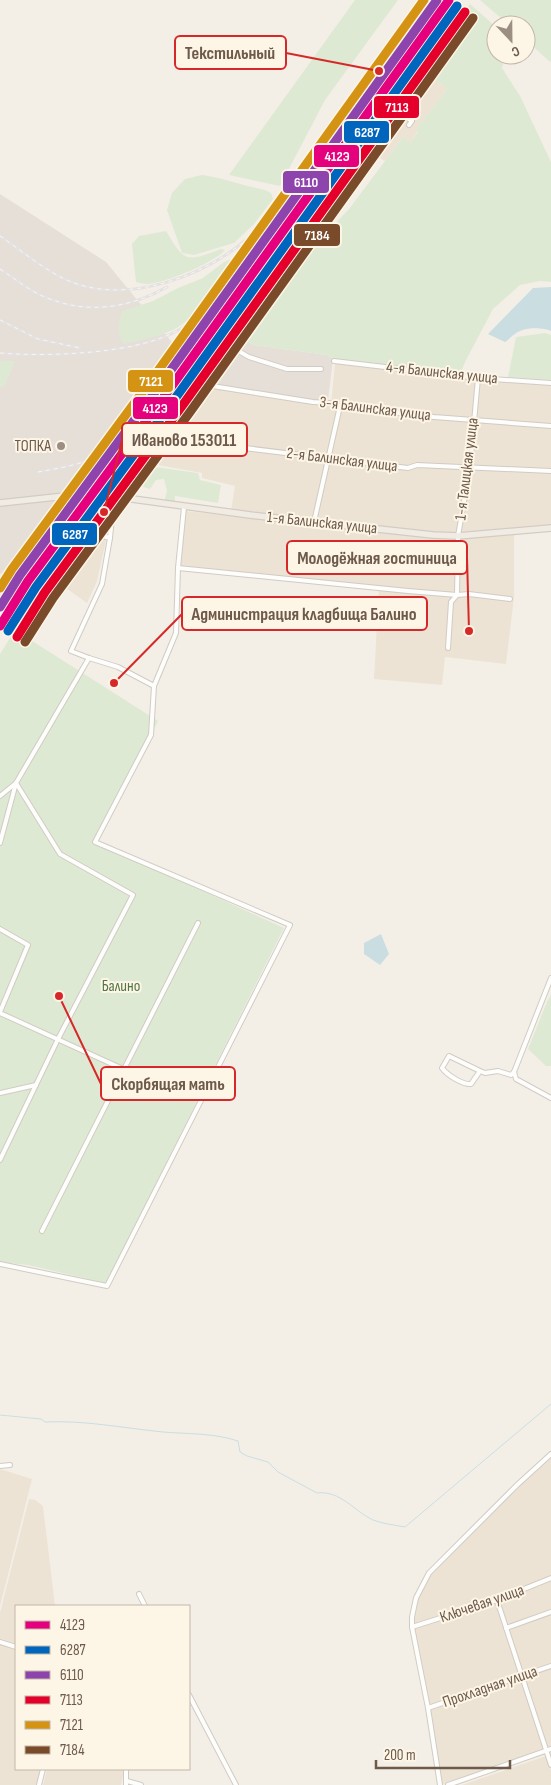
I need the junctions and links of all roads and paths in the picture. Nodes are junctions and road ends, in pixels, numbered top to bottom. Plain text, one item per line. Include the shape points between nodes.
1 (409, 125) dead end
2 (228, 345) junction
3 (334, 361) dead end
4 (321, 370) dead end
5 (478, 378) junction
6 (551, 383) edge
7 (200, 384) junction
8 (340, 406) junction
9 (474, 420) junction
10 (551, 426) edge
11 (163, 438) junction
12 (329, 459) junction
13 (470, 467) junction
14 (551, 472) edge
15 (114, 497) junction
16 (123, 498) junction
17 (1, 503) edge
18 (184, 507) junction
19 (314, 522) junction
20 (551, 528) edge
21 (458, 536) junction
22 (110, 538) junction
23 (178, 568) junction
24 (56, 579) dead end
25 (457, 595) junction
26 (510, 598) dead end
27 (448, 648) dead end
28 (89, 658) junction
29 (154, 686) junction
30 (16, 783) junction
31 (0, 796) edge
32 (0, 843) edge
33 (198, 923) dead end
34 (0, 929) edge
35 (551, 978) edge
36 (0, 1012) edge
37 (58, 1039) junction
38 (124, 1068) junction
39 (480, 1072) junction
40 (514, 1072) junction
41 (36, 1085) junction
42 (0, 1093) edge
43 (551, 1098) edge
44 (0, 1160) edge
45 (42, 1231) dead end
46 (0, 1264) edge
47 (551, 1454) edge
48 (10, 1465) dead end
49 (0, 1466) edge
50 (551, 1578) edge
51 (139, 1594) dead end
52 (497, 1600) junction
53 (144, 1605) edge
54 (551, 1612) edge
55 (412, 1627) junction
56 (506, 1628) junction
57 (0, 1642) edge
58 (15, 1647) edge
59 (551, 1666) edge
60 (522, 1675) junction
61 (190, 1697) edge
62 (428, 1708) junction
63 (549, 1750) edge
64 (551, 1765) edge
65 (44, 1770) edge
66 (126, 1770) edge
67 (126, 1783) edge
68 (39, 1785) edge
69 (141, 1785) edge
70 (236, 1785) edge
71 (440, 1785) edge
72 (448, 1785) edge

1 - 2 street via 412,121 395,110
2 - 4 street via 248,357 287,369
2 - 7 street
3 - 5 street, 4-я Балинская улица
5 - 6 street, 4-я Балинская улица
5 - 9 street, 1-я Талицкая улица
7 - 8 street, 3-я Балинская улица
7 - 11 street
8 - 9 street, 3-я Балинская улица
8 - 12 street
9 - 10 street, 3-я Балинская улица
9 - 13 street, 1-я Талицкая улица
11 - 12 street, 2-я Балинская улица
11 - 16 street
12 - 13 street, 2-я Балинская улица via 408,468 417,465
12 - 19 street
13 - 14 street, 2-я Балинская улица
13 - 21 street, 1-я Талицкая улица
15 - 16 main road, 1-я Балинская улица
15 - 17 main road, 1-я Балинская улица via 84,494
15 - 22 street
16 - 18 main road, 1-я Балинская улица
18 - 19 main road, 1-я Балинская улица
18 - 23 street
19 - 21 main road, 1-я Балинская улица
20 - 21 main road, 1-я Балинская улица
21 - 25 street, 1-я Талицкая улица
22 - 24 street via 92,533
22 - 28 street via 102,584 71,651
23 - 25 street
23 - 29 street via 176,633
25 - 26 street
25 - 27 street, 1-я Талицкая улица via 451,602
28 - 29 street via 118,666
28 - 30 street
29 - 46 street via 151,735 95,842 290,925 107,1286
30 - 31 street
30 - 32 street
30 - 37 street via 60,854 133,894
33 - 38 street
34 - 36 street via 28,945
35 - 40 street
36 - 37 street
37 - 38 street
37 - 41 street
38 - 45 street
39 - 39 street via 467,1085 442,1068 449,1056
39 - 40 street via 498,1071 511,1075
40 - 43 street via 516,1080
41 - 42 street
41 - 44 street
47 - 55 street via 429,1573 416,1598
48 - 49 street
50 - 52 street, Ключевая улица
51 - 53 street
52 - 55 street, Ключевая улица
52 - 56 street
54 - 56 street
55 - 62 street
56 - 60 street
57 - 58 street
59 - 60 street, Прохладная улица
60 - 62 street, Прохладная улица
60 - 63 street
61 - 70 street
62 - 71 street
63 - 64 street
63 - 72 street
65 - 68 street
66 - 67 street
67 - 69 street

